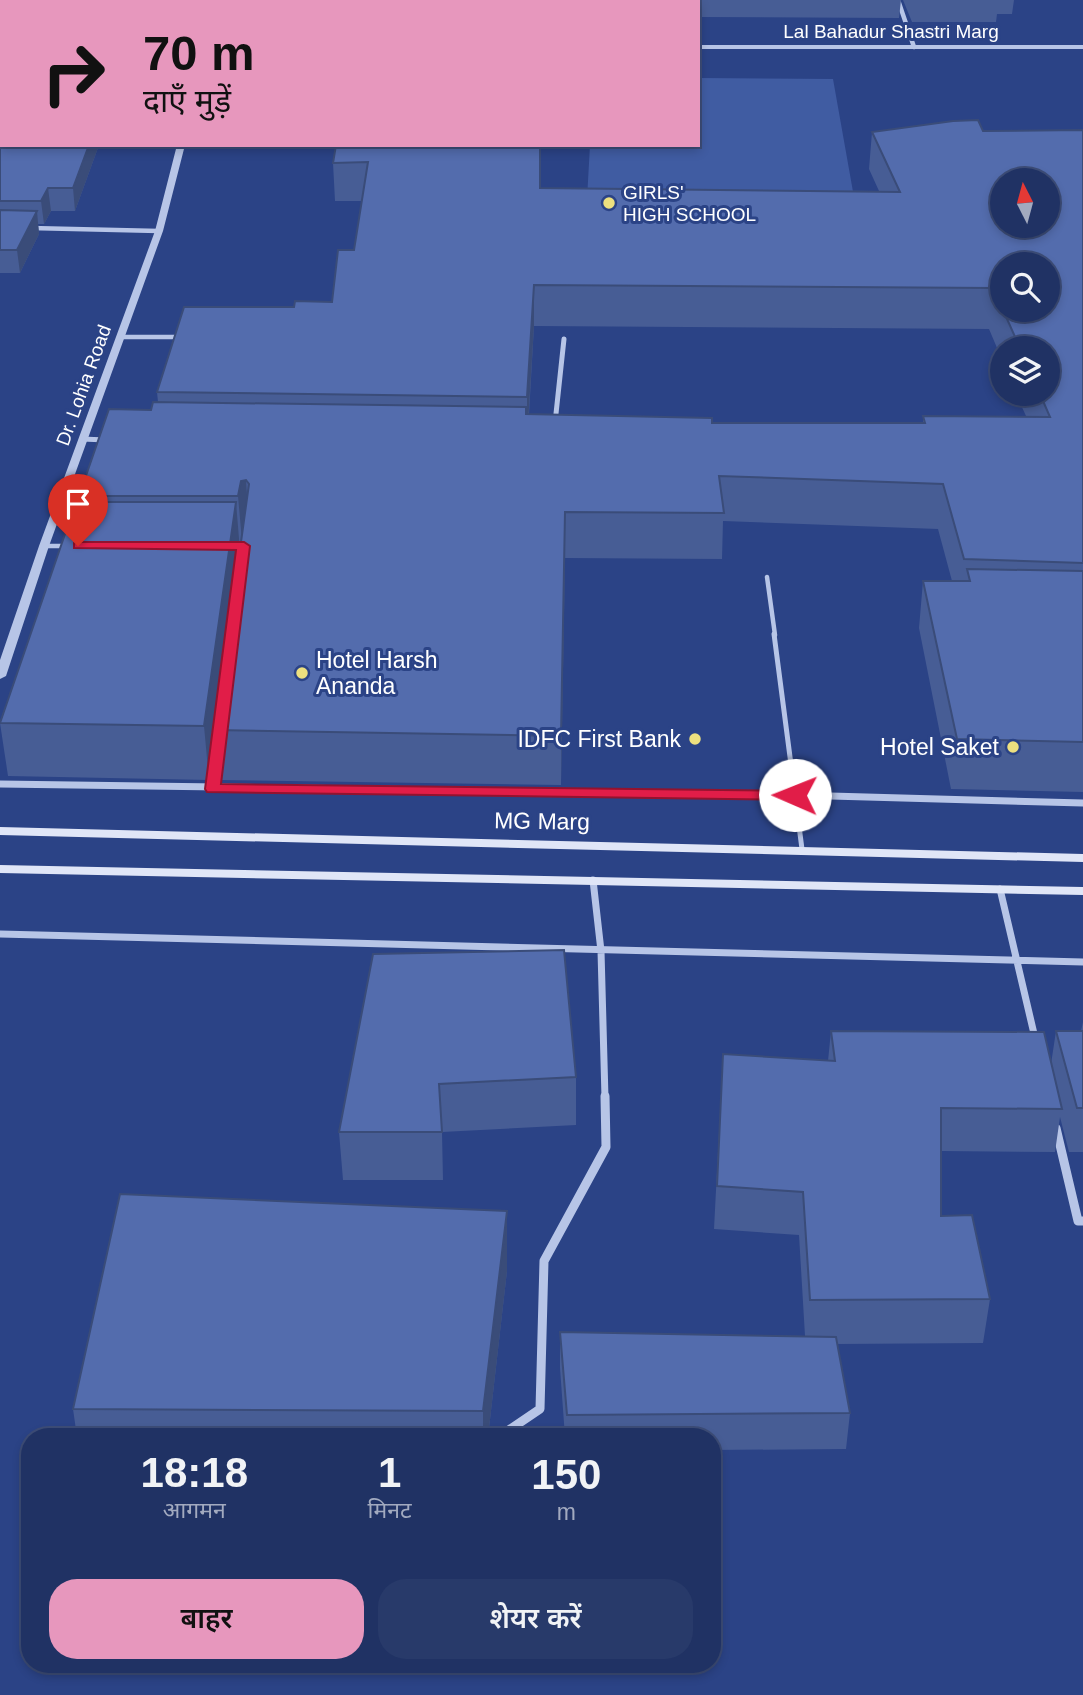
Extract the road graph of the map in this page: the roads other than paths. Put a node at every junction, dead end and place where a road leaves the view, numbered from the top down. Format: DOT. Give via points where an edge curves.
graph roads {
  1 [pos="898,0"];
  2 [pos="700,47"];
  3 [pos="914,47"];
  4 [pos="1083,47"];
  5 [pos="180,147"];
  6 [pos="27,228"];
  7 [pos="159,231"];
  8 [pos="120,337"];
  9 [pos="188,337"];
  10 [pos="564,339"];
  11 [pos="554,433"];
  12 [pos="82,439"];
  13 [pos="109,440"];
  14 [pos="44,546"];
  15 [pos="67,546"];
  16 [pos="766,577"];
  17 [pos="0,676"];
  18 [pos="219,743"];
  19 [pos="0,784"];
  20 [pos="213,789"];
  21 [pos="795,795"];
  22 [pos="1083,803"];
  23 [pos="0,831"];
  24 [pos="803,849"];
  25 [pos="1083,859"];
  26 [pos="0,869"];
  27 [pos="593,880"];
  28 [pos="1000,889"];
  29 [pos="1083,891"];
  30 [pos="0,934"];
  31 [pos="601,951"];
  32 [pos="1016,961"];
  33 [pos="1083,962"];
  34 [pos="1038,1052"];
  35 [pos="1053,1117"];
  36 [pos="1083,1221"];
  37 [pos="512,1428"];
  1 -- 3 [label="street"];
  2 -- 3 [label="street, Lal Bahadur Shastri Marg"];
  3 -- 4 [label="street, Lal Bahadur Shastri Marg"];
  5 -- 7 [label="street, Dr. Lohia Road"];
  6 -- 7 [label="street"];
  7 -- 8 [label="street, Dr. Lohia Road"];
  8 -- 9 [label="lane"];
  8 -- 12 [label="street, Dr. Lohia Road"];
  10 -- 11 [label="street"];
  12 -- 13 [label="street"];
  12 -- 14 [label="street, Dr. Lohia Road"];
  14 -- 15 [label="lane"];
  14 -- 17 [label="street, Dr. Lohia Road"];
  16 -- 21 [label="lane"];
  18 -- 20 [label="lane"];
  19 -- 20 [label="street"];
  20 -- 21 [label="street"];
  21 -- 22 [label="street"];
  21 -- 24 [label="lane"];
  23 -- 24 [label="main road, MG Marg"];
  24 -- 25 [label="main road, MG Marg"];
  26 -- 27 [label="main road"];
  27 -- 28 [label="main road"];
  27 -- 31 [label="street"];
  28 -- 29 [label="main road"];
  28 -- 32 [label="street"];
  30 -- 31 [label="street"];
  31 -- 32 [label="street"];
  31 -- 37 [label="street" via="606,1147 544,1261 540,1409"];
  32 -- 33 [label="street"];
  32 -- 34 [label="street"];
  35 -- 36 [label="street" via="1078,1221"];
}
